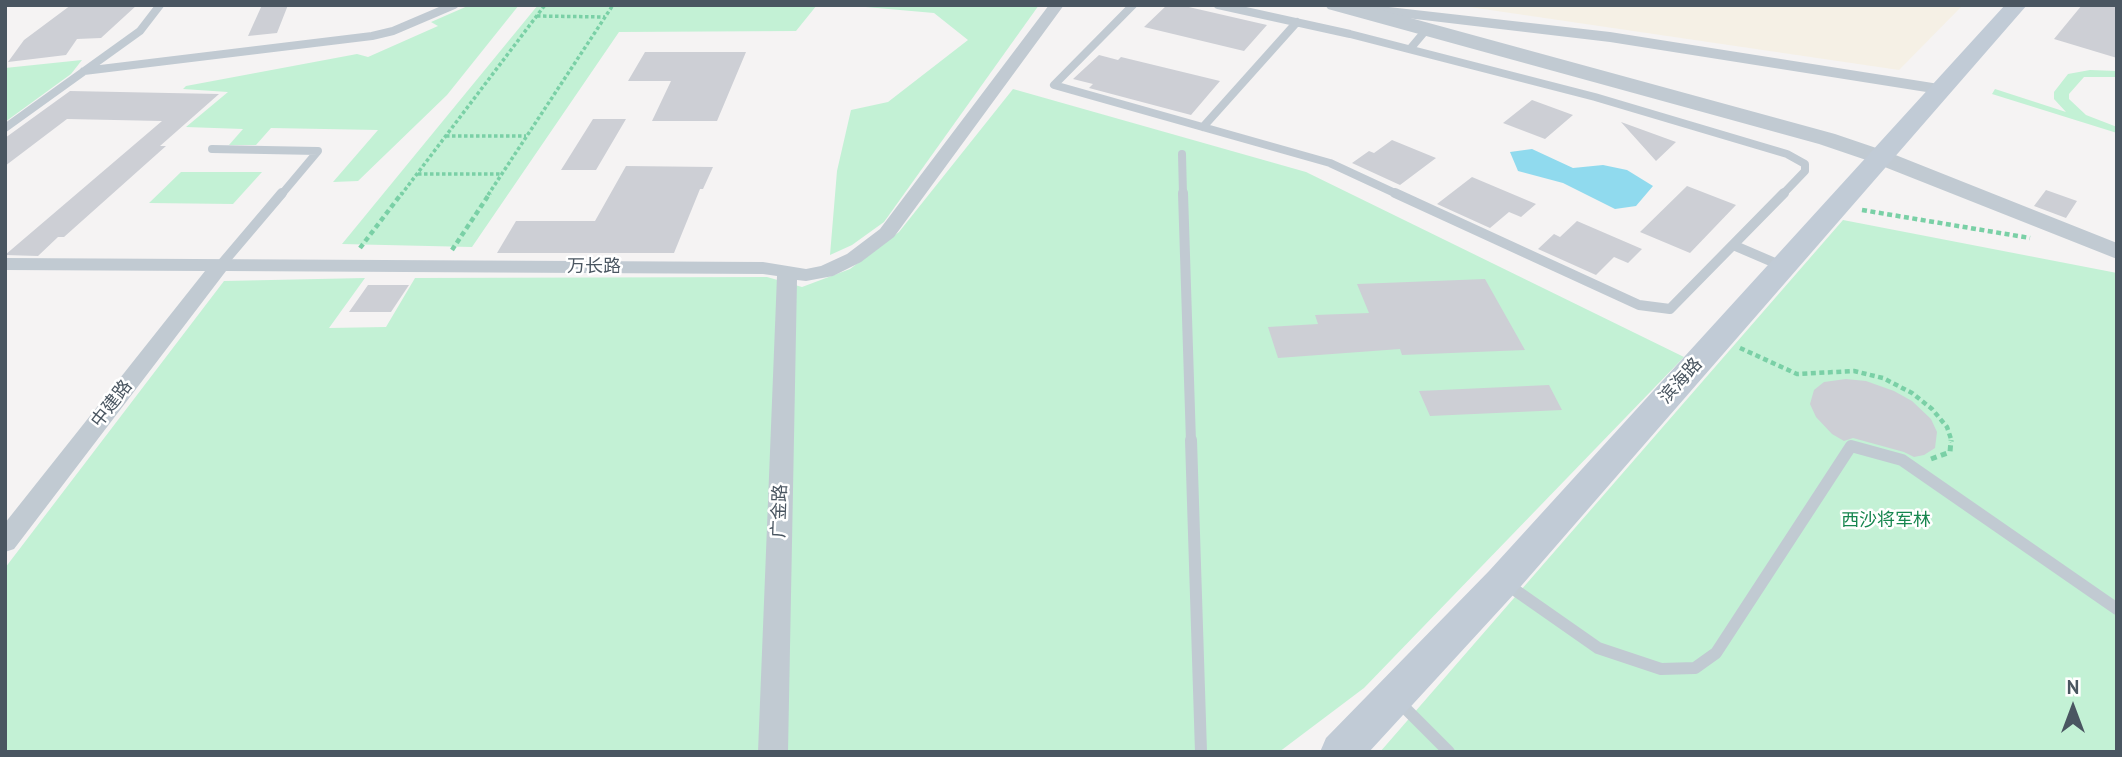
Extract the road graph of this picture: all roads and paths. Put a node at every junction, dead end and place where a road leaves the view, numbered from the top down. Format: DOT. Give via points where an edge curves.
graph roads {
  1 [pos="160,5"];
  2 [pos="454,5"];
  3 [pos="545,5"];
  4 [pos="613,5"];
  5 [pos="1057,5"];
  6 [pos="1133,5"];
  7 [pos="1218,5"];
  8 [pos="2017,5"];
  9 [pos="1344,6"];
  10 [pos="536,16"];
  11 [pos="605,17"];
  12 [pos="1297,22"];
  13 [pos="1426,30"];
  14 [pos="1410,49"];
  15 [pos="84,71"];
  16 [pos="1939,89"];
  17 [pos="1203,127"];
  18 [pos="5,128"];
  19 [pos="445,136"];
  20 [pos="526,136"];
  21 [pos="212,149"];
  22 [pos="1182,154"];
  23 [pos="1880,157"];
  24 [pos="417,174"];
  25 [pos="501,174"];
  26 [pos="1837,205"];
  27 [pos="2037,239"];
  28 [pos="1733,246"];
  29 [pos="2117,252"];
  30 [pos="5,264"];
  31 [pos="346,266"];
  32 [pos="442,266"];
  33 [pos="1783,266"];
  34 [pos="220,267"];
  35 [pos="787,271"];
  36 [pos="1719,338"];
  37 [pos="1902,460"];
  38 [pos="6,539"];
  39 [pos="1502,582"];
  40 [pos="2117,609"];
  41 [pos="1393,697"];
  42 [pos="773,752"];
  43 [pos="1201,752"];
  44 [pos="1341,752"];
  45 [pos="1449,752"];
  1 -- 15 [label="lane" via="140,31"];
  2 -- 15 [label="lane" via="372,36"];
  3 -- 10 [label="path"];
  4 -- 11 [label="path"];
  5 -- 35 [label="street, 万长路" via="887,233 826,272 806,275"];
  6 -- 17 [label="lane" via="1054,85"];
  7 -- 12 [label="lane"];
  8 -- 16 [label="main road, 滨海路"];
  9 -- 13 [label="street"];
  9 -- 16 [label="street" via="1610,37"];
  10 -- 11 [label="path"];
  10 -- 19 [label="path"];
  11 -- 20 [label="path"];
  12 -- 14 [label="lane"];
  12 -- 17 [label="lane"];
  13 -- 14 [label="lane"];
  13 -- 23 [label="street"];
  14 -- 28 [label="lane" via="1787,153 1805,164 1804,171"];
  15 -- 18 [label="lane"];
  16 -- 23 [label="main road, 滨海路"];
  17 -- 28 [label="lane" via="1330,163 1655,309 1670,309 1678,303"];
  19 -- 20 [label="path"];
  19 -- 24 [label="path"];
  20 -- 25 [label="path"];
  21 -- 34 [label="lane" via="318,151"];
  22 -- 43 [label="lane"];
  23 -- 26 [label="main road, 滨海路"];
  23 -- 29 [label="street"];
  24 -- 25 [label="path"];
  24 -- 31 [label="path"];
  25 -- 32 [label="path"];
  26 -- 27 [label="path"];
  26 -- 33 [label="main road, 滨海路"];
  28 -- 33 [label="lane"];
  30 -- 34 [label="street, 万长路"];
  31 -- 32 [label="street, 万长路"];
  31 -- 34 [label="street, 万长路"];
  32 -- 35 [label="street, 万长路"];
  33 -- 36 [label="main road, 滨海路"];
  34 -- 38 [label="street, 中建路"];
  35 -- 42 [label="street, 广金路"];
  36 -- 37 [label="path" via="1797,374 1854,371 1883,378 1912,393 1947,427 1952,443 1950,452 1935,459"];
  36 -- 39 [label="main road, 滨海路"];
  37 -- 39 [label="lane" via="1851,446 1716,653 1695,668 1661,669 1598,648"];
  37 -- 40 [label="lane"];
  39 -- 41 [label="main road, 滨海路"];
  41 -- 44 [label="main road, 滨海路"];
  41 -- 45 [label="lane"];
}
